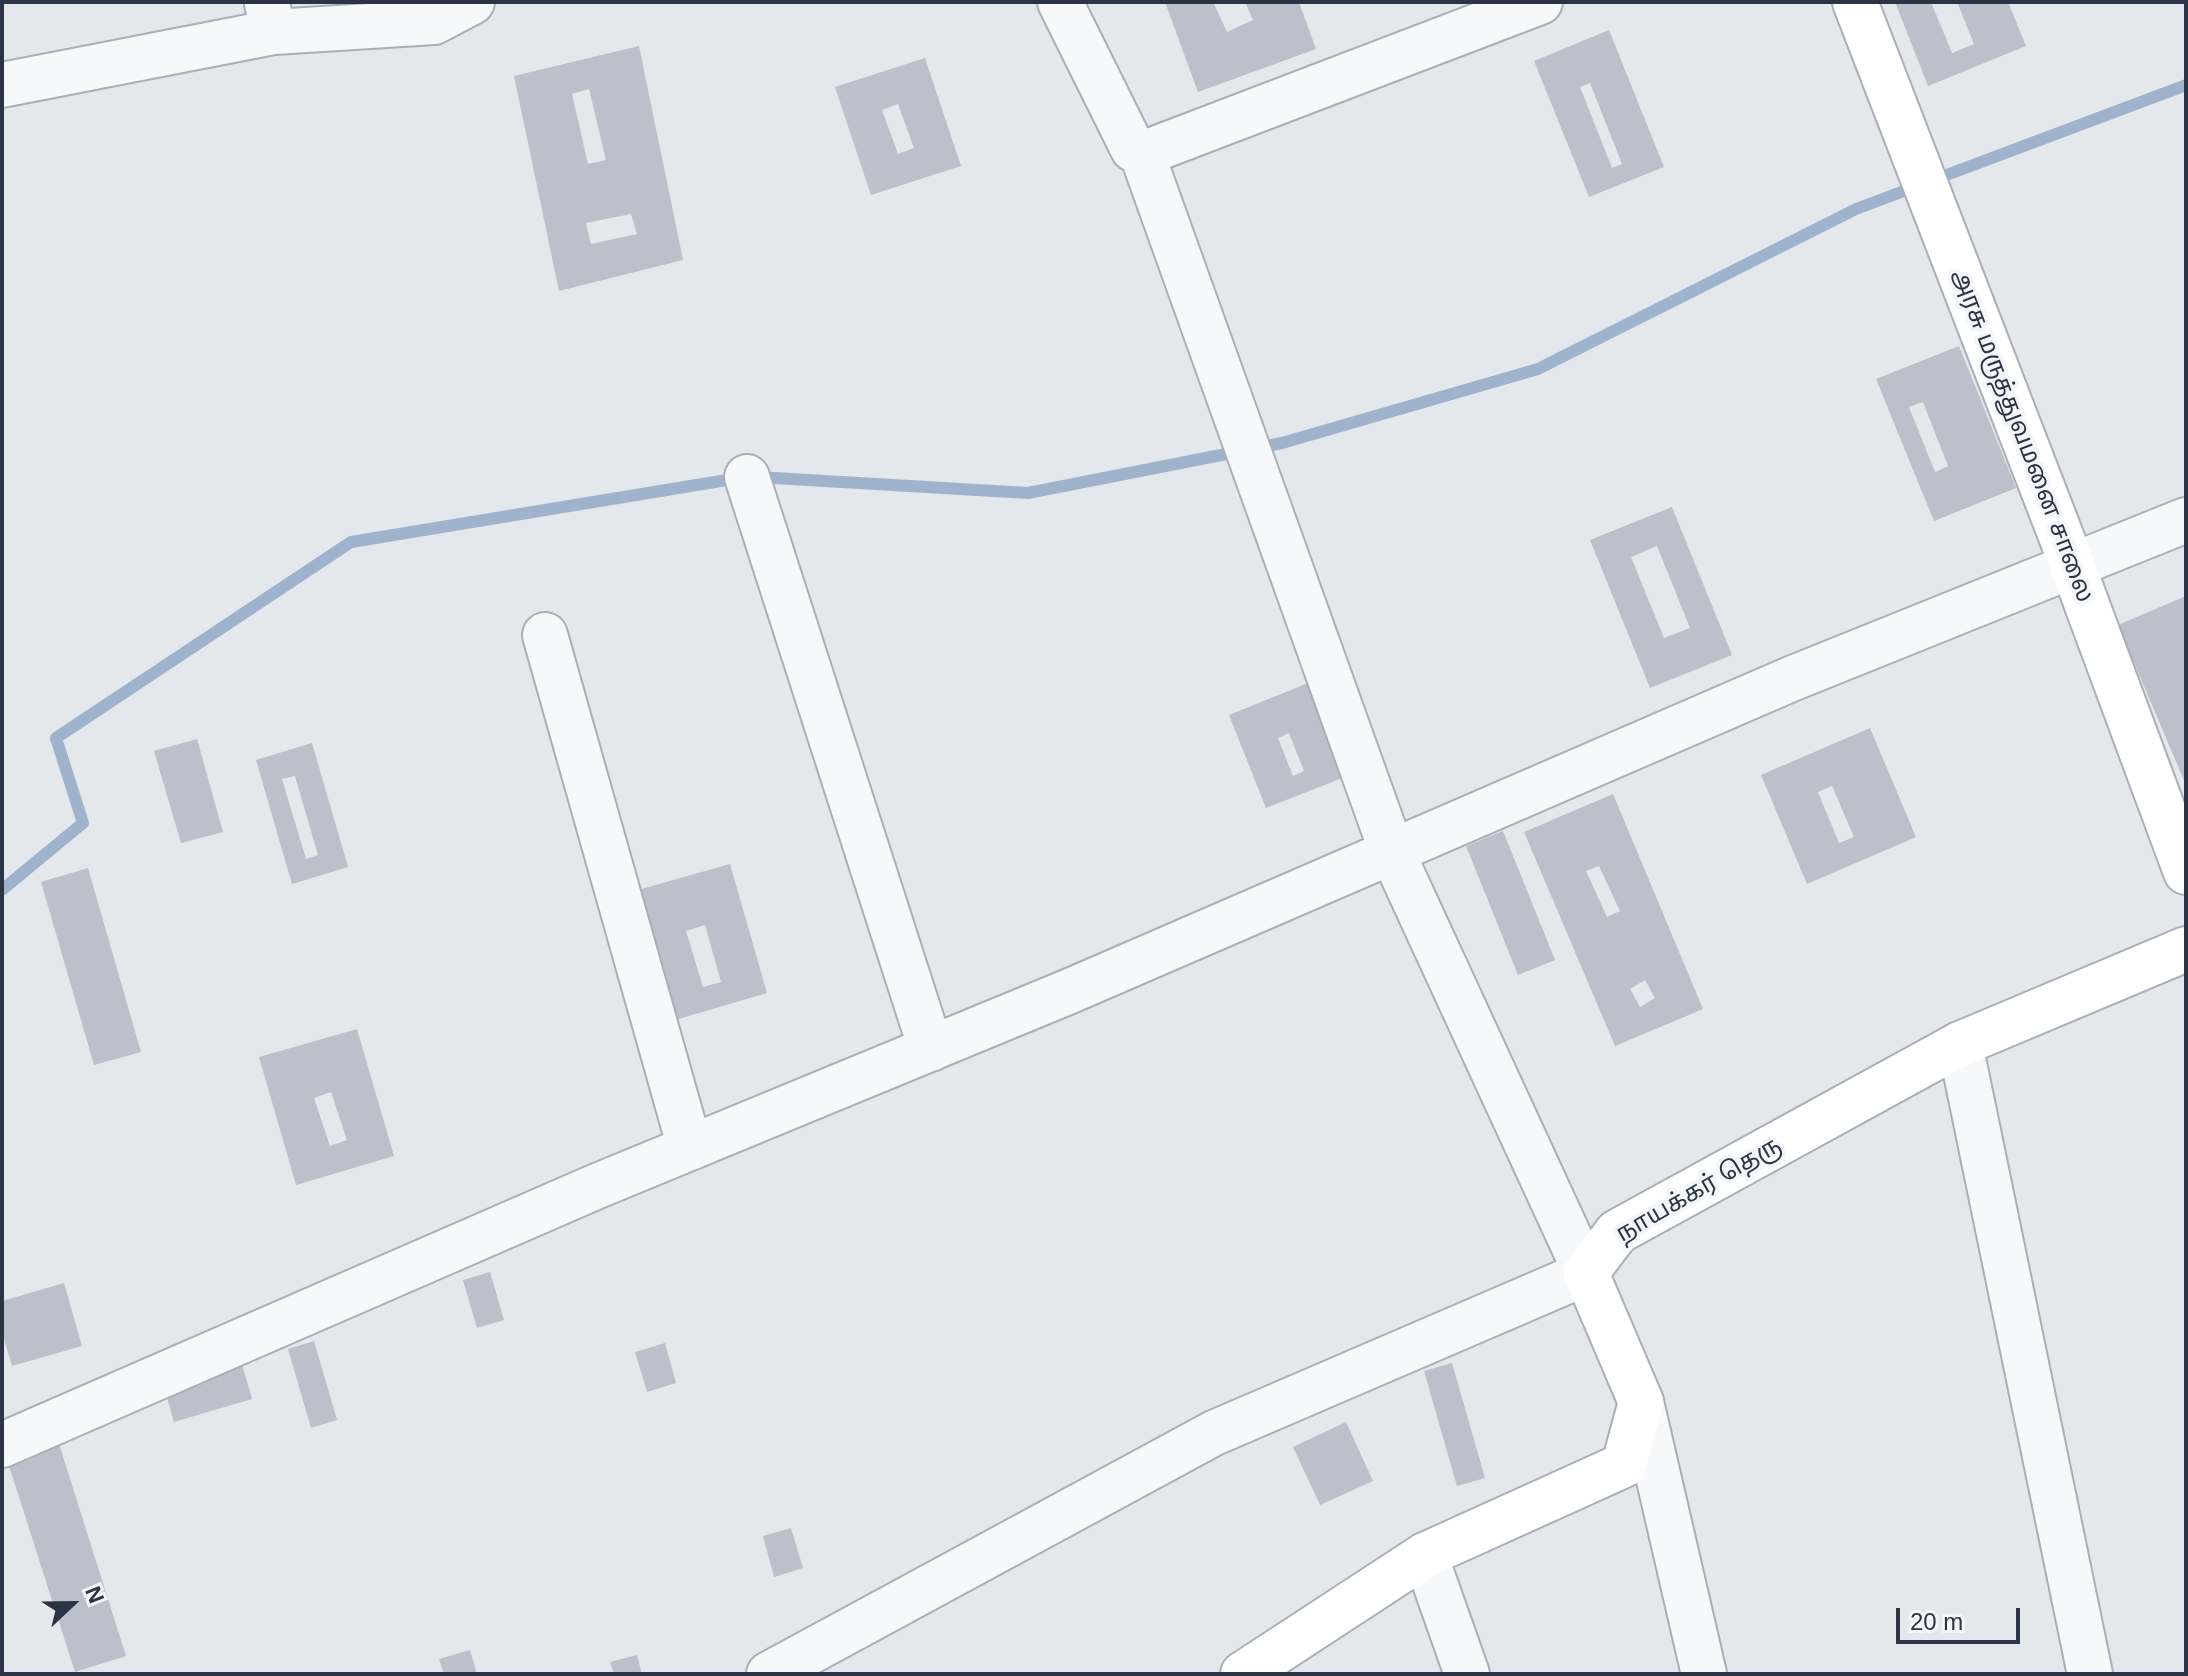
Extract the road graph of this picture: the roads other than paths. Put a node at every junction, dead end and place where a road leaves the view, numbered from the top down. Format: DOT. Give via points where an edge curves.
graph roads {
  1 [pos="472,2"];
  2 [pos="1060,2"];
  3 [pos="1540,2"];
  4 [pos="1855,2"];
  5 [pos="270,17"];
  6 [pos="4,76"];
  7 [pos="1142,154"];
  8 [pos="747,477"];
  9 [pos="2186,520"];
  10 [pos="2073,567"];
  11 [pos="545,635"];
  12 [pos="1392,852"];
  13 [pos="2186,872"];
  14 [pos="2186,949"];
  15 [pos="1960,1044"];
  16 [pos="931,1049"];
  17 [pos="690,1148"];
  18 [pos="1586,1273"];
  19 [pos="1641,1402"];
  20 [pos="2,1445"];
  21 [pos="1425,1555"];
  22 [pos="769,1674"];
  23 [pos="1243,1674"];
  24 [pos="1467,1674"];
  25 [pos="1704,1674"];
  26 [pos="2090,1674"];
  1 -- 5 [label="street" via="434,22"];
  2 -- 7 [label="street" via="1133,149"];
  3 -- 7 [label="street"];
  4 -- 10 [label="street, அரசு மருத்துவமனை சாலை"];
  5 -- 6 [label="street"];
  7 -- 12 [label="street"];
  8 -- 16 [label="street"];
  9 -- 10 [label="street"];
  10 -- 12 [label="street" via="1791,679"];
  10 -- 13 [label="street, அரசு மருத்துவமனை சாலை"];
  11 -- 17 [label="street"];
  12 -- 16 [label="street"];
  12 -- 18 [label="street"];
  14 -- 15 [label="street, நாயக்கர் தெரு"];
  15 -- 18 [label="street, நாயக்கர் தெரு" via="1617,1232"];
  15 -- 26 [label="street"];
  16 -- 17 [label="street"];
  17 -- 20 [label="street"];
  18 -- 19 [label="street"];
  18 -- 22 [label="street" via="1214,1433"];
  19 -- 21 [label="street" via="1624,1465"];
  19 -- 25 [label="street"];
  21 -- 23 [label="street"];
  21 -- 24 [label="street"];
}
